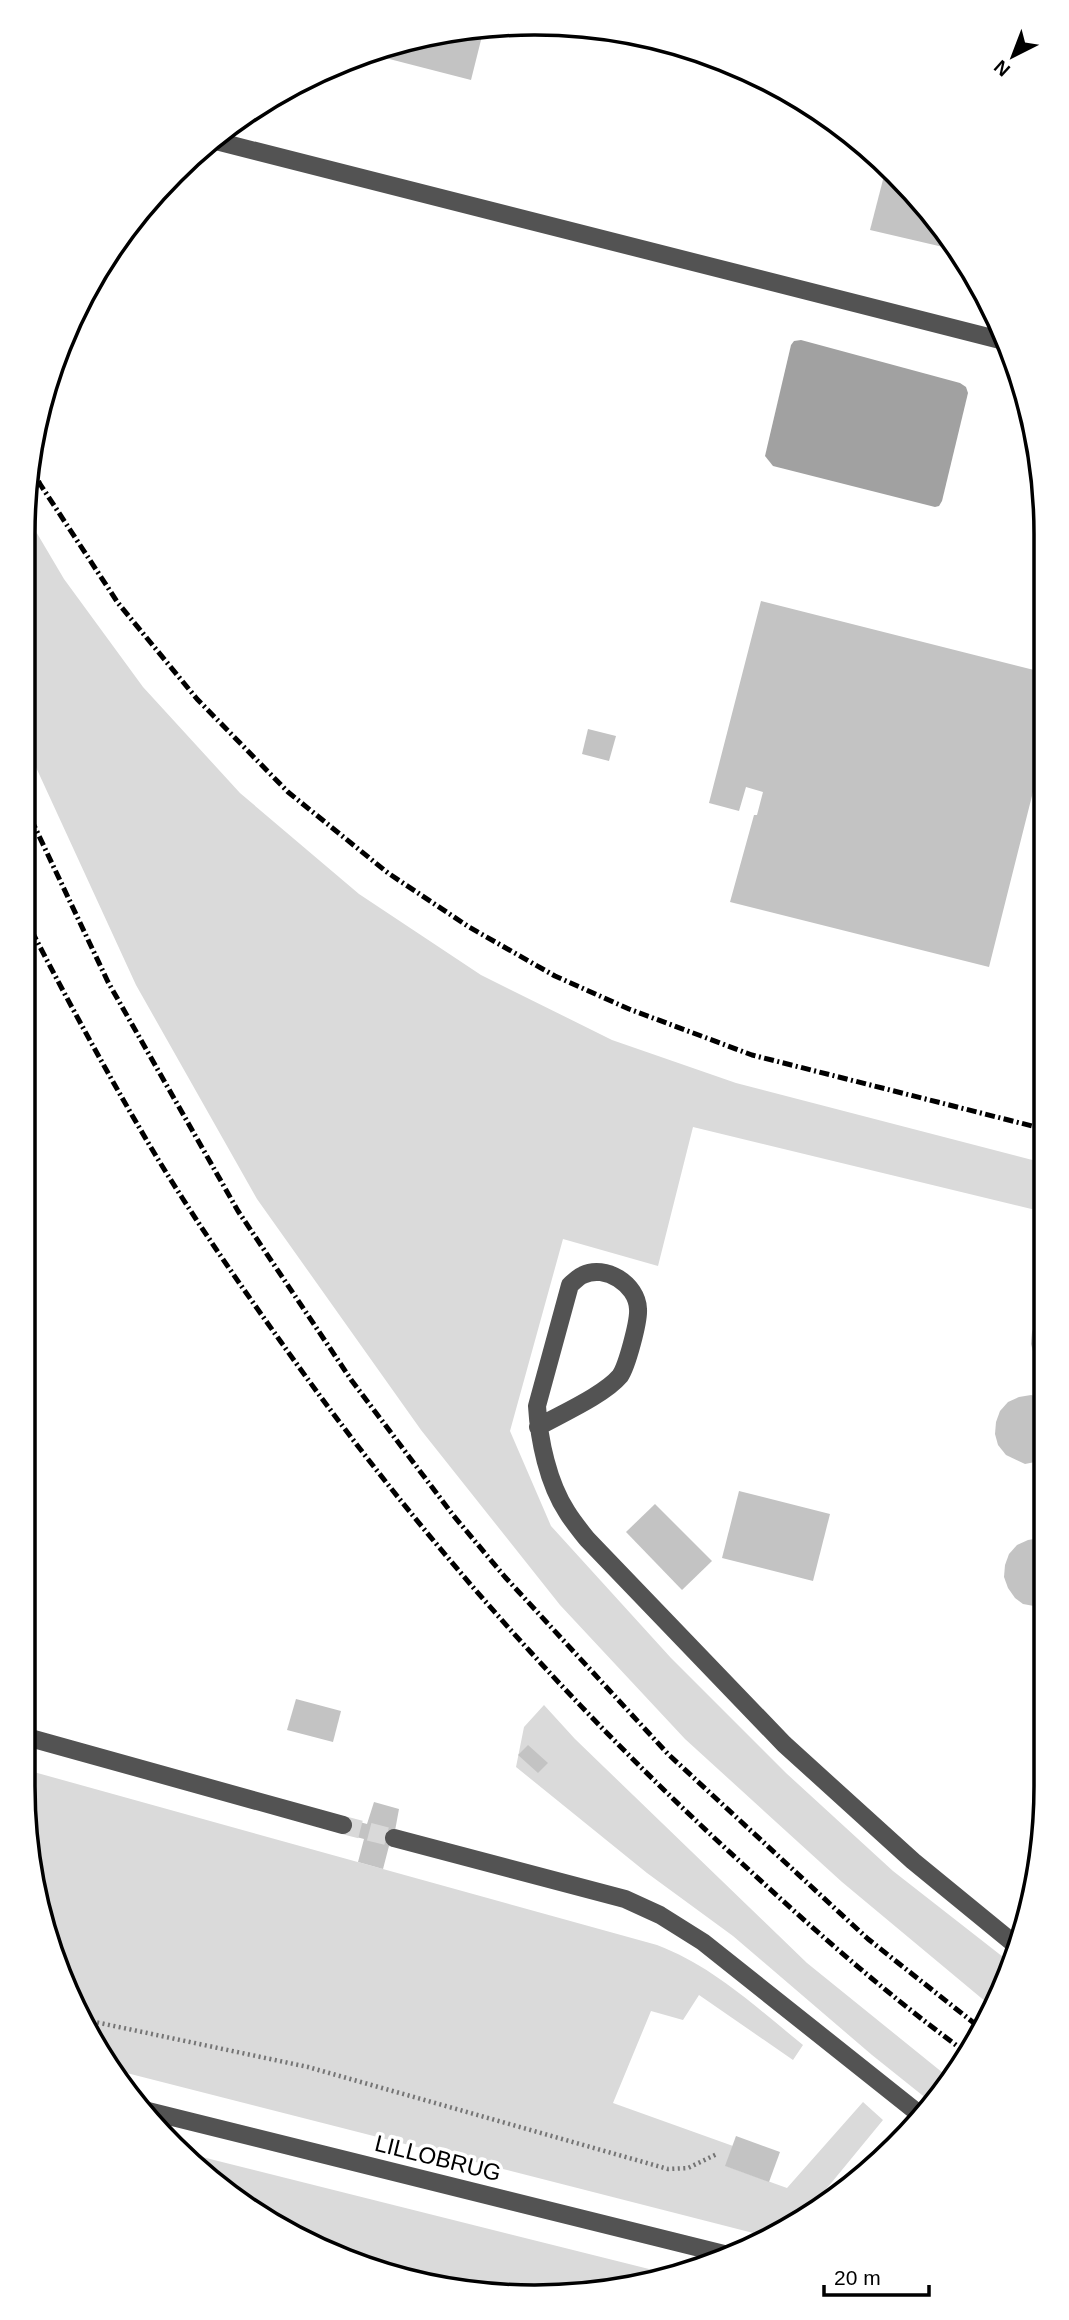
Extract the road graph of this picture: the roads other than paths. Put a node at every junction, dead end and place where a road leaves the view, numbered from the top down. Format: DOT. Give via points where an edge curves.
graph roads {
  1 [pos="224,143"];
  2 [pos="994,338"];
  3 [pos="538,1427"];
  4 [pos="35,1739"];
  5 [pos="343,1825"];
  6 [pos="394,1838"];
  7 [pos="1009,1940"];
  8 [pos="914,2110"];
  9 [pos="158,2113"];
  10 [pos="714,2251"];
  1 -- 2 [label="street"];
  3 -- 3 [label="street" via="537,1406 570,1285 584,1274 605,1273 620,1279 633,1293 638,1309 621,1375"];
  3 -- 7 [label="street" via="553,1484 587,1539 783,1744"];
  4 -- 5 [label="street"];
  6 -- 8 [label="street" via="625,1899 660,1915 704,1942"];
  9 -- 10 [label="street, LILLOBRUG"];
}
